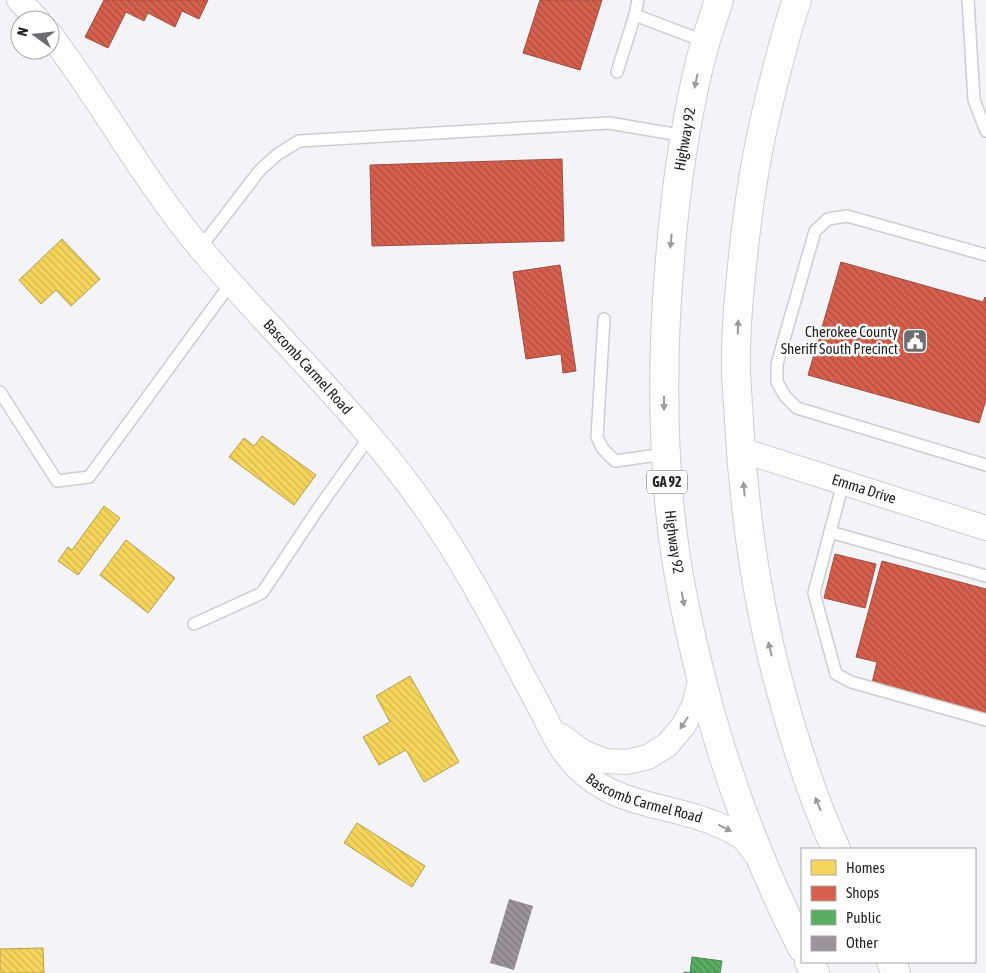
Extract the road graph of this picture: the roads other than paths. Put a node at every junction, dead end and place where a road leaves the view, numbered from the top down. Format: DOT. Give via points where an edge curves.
graph roads {
  1 [pos="19,0"];
  2 [pos="638,0"];
  3 [pos="719,0"];
  4 [pos="797,0"];
  5 [pos="968,0"];
  6 [pos="28,10"];
  7 [pos="635,15"];
  8 [pos="706,42"];
  9 [pos="60,48"];
  10 [pos="617,72"];
  11 [pos="986,131"];
  12 [pos="685,136"];
  13 [pos="200,248"];
  14 [pos="986,255"];
  15 [pos="231,283"];
  16 [pos="604,319"];
  17 [pos="0,392"];
  18 [pos="370,436"];
  19 [pos="741,450"];
  20 [pos="665,454"];
  21 [pos="986,465"];
  22 [pos="843,483"];
  23 [pos="986,528"];
  24 [pos="830,532"];
  25 [pos="986,576"];
  26 [pos="194,624"];
  27 [pos="700,678"];
  28 [pos="544,716"];
  29 [pos="986,720"];
  30 [pos="836,848"];
  31 [pos="762,862"];
  32 [pos="801,946"];
  1 -- 6 [label="street"];
  2 -- 7 [label="lane"];
  3 -- 8 [label="main road, Highway 92 / GA 92"];
  19 -- 4 [label="main road, one-way" via="736,364 738,299 747,220 764,122"];
  5 -- 11 [label="lane" via="974,100"];
  7 -- 8 [label="lane"];
  7 -- 10 [label="lane"];
  8 -- 12 [label="main road, Highway 92 / GA 92, one-way"];
  9 -- 13 [label="street, Bascomb Carmel Road" via="146,176"];
  12 -- 13 [label="lane" via="609,123 299,141 260,170"];
  12 -- 20 [label="main road, Highway 92 / GA 92, one-way" via="667,288"];
  13 -- 15 [label="street, Bascomb Carmel Road"];
  14 -- 21 [label="lane" via="847,216 828,219 815,231 777,364 777,382 797,408"];
  15 -- 17 [label="lane" via="89,476 57,481"];
  15 -- 18 [label="street, Bascomb Carmel Road"];
  16 -- 20 [label="lane" via="598,438 603,449 615,460"];
  18 -- 26 [label="lane" via="262,592"];
  18 -- 28 [label="street, Bascomb Carmel Road" via="432,516 489,611"];
  19 -- 22 [label="street, Emma Drive"];
  30 -- 19 [label="main road, one-way" via="788,719 761,611"];
  20 -- 27 [label="main road, Highway 92 / GA 92, one-way" via="677,565"];
  22 -- 23 [label="street, Emma Drive"];
  22 -- 24 [label="lane"];
  24 -- 25 [label="lane"];
  24 -- 29 [label="lane" via="814,593 836,674 851,682"];
  27 -- 28 [label="street, Bascomb Carmel Road, one-way" via="694,705 684,725 667,745 641,759 605,761 583,752 560,736"];
  27 -- 31 [label="main road, Highway 92 / GA 92" via="716,734"];
  28 -- 31 [label="street, Bascomb Carmel Road, one-way" via="555,739 592,781 618,795 725,827 744,839"];
  31 -- 32 [label="main road, Highway 92 / GA 92"];
}
